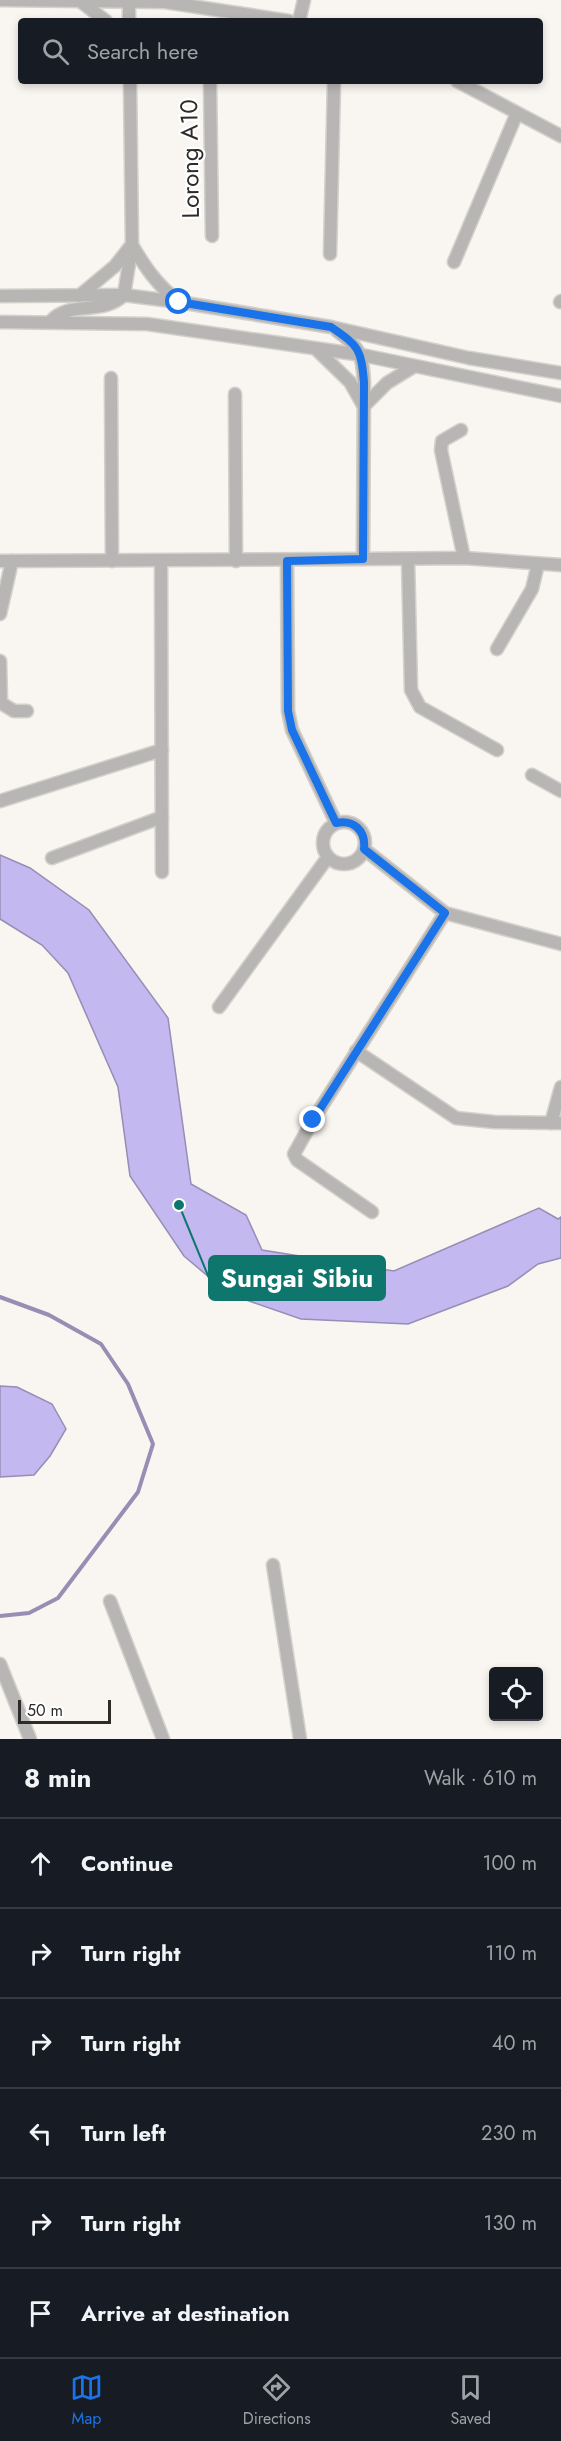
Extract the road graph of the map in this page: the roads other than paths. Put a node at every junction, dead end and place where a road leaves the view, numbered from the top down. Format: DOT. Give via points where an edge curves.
graph roads {
  1 [pos="0,0"];
  2 [pos="304,0"];
  3 [pos="37,1"];
  4 [pos="80,1"];
  5 [pos="112,1"];
  6 [pos="154,1"];
  7 [pos="129,2"];
  8 [pos="209,15"];
  9 [pos="102,18"];
  10 [pos="129,18"];
  11 [pos="249,18"];
  12 [pos="299,18"];
  13 [pos="130,84"];
  14 [pos="210,84"];
  15 [pos="334,84"];
  16 [pos="463,84"];
  17 [pos="517,113"];
  18 [pos="561,136"];
  19 [pos="212,236"];
  20 [pos="132,245"];
  21 [pos="330,254"];
  22 [pos="454,262"];
  23 [pos="124,295"];
  24 [pos="80,296"];
  25 [pos="0,297"];
  26 [pos="179,302"];
  27 [pos="51,321"];
  28 [pos="0,322"];
  29 [pos="331,327"];
  30 [pos="316,349"];
  31 [pos="362,355"];
  32 [pos="413,367"];
  33 [pos="561,374"];
  34 [pos="111,378"];
  35 [pos="235,394"];
  36 [pos="561,396"];
  37 [pos="364,405"];
  38 [pos="461,430"];
  39 [pos="464,558"];
  40 [pos="363,559"];
  41 [pos="408,560"];
  42 [pos="6,561"];
  43 [pos="112,561"];
  44 [pos="160,561"];
  45 [pos="236,561"];
  46 [pos="287,561"];
  47 [pos="560,561"];
  48 [pos="538,564"];
  49 [pos="0,614"];
  50 [pos="498,649"];
  51 [pos="0,662"];
  52 [pos="27,711"];
  53 [pos="162,750"];
  54 [pos="496,750"];
  55 [pos="532,775"];
  56 [pos="561,791"];
  57 [pos="0,801"];
  58 [pos="162,818"];
  59 [pos="336,823"];
  60 [pos="364,849"];
  61 [pos="328,857"];
  62 [pos="52,858"];
  63 [pos="162,872"];
  64 [pos="445,913"];
  65 [pos="561,945"];
  66 [pos="219,1008"];
  67 [pos="356,1052"];
  68 [pos="561,1087"];
  69 [pos="556,1123"];
  70 [pos="372,1212"];
  71 [pos="273,1565"];
  72 [pos="110,1601"];
  73 [pos="0,1664"];
  74 [pos="30,1739"];
  75 [pos="163,1739"];
  76 [pos="300,1739"];
  1 -- 3 [label="street"];
  2 -- 12 [label="street"];
  3 -- 4 [label="street"];
  4 -- 5 [label="street"];
  4 -- 9 [label="street"];
  5 -- 7 [label="street"];
  6 -- 7 [label="street"];
  6 -- 8 [label="street"];
  7 -- 10 [label="street"];
  8 -- 11 [label="street"];
  13 -- 20 [label="street"];
  14 -- 19 [label="street, Lorong A10"];
  15 -- 21 [label="street"];
  16 -- 17 [label="street"];
  17 -- 18 [label="street"];
  17 -- 22 [label="street"];
  20 -- 23 [label="street"];
  20 -- 24 [label="street" via="115,266"];
  20 -- 26 [label="street" via="148,273"];
  23 -- 24 [label="street"];
  23 -- 26 [label="street"];
  23 -- 27 [label="street" via="108,306 65,311"];
  24 -- 25 [label="street"];
  26 -- 29 [label="street"];
  27 -- 28 [label="street"];
  27 -- 30 [label="street" via="147,324"];
  29 -- 31 [label="street" via="350,340"];
  29 -- 33 [label="street"];
  30 -- 31 [label="street"];
  30 -- 37 [label="street" via="350,382"];
  31 -- 32 [label="street"];
  31 -- 37 [label="street"];
  32 -- 36 [label="street"];
  32 -- 37 [label="street" via="387,383"];
  34 -- 43 [label="street"];
  35 -- 45 [label="street"];
  37 -- 40 [label="street"];
  38 -- 39 [label="street" via="442,441 441,450"];
  39 -- 41 [label="street"];
  39 -- 48 [label="street"];
  40 -- 41 [label="street"];
  40 -- 46 [label="street"];
  41 -- 54 [label="street" via="414,698 420,707"];
  42 -- 43 [label="street"];
  42 -- 49 [label="street"];
  43 -- 44 [label="street"];
  44 -- 45 [label="street"];
  44 -- 53 [label="street"];
  45 -- 46 [label="street"];
  46 -- 59 [label="street" via="288,711 292,730"];
  47 -- 48 [label="street"];
  48 -- 50 [label="street" via="532,589"];
  51 -- 52 [label="street" via="1,703 14,711"];
  53 -- 57 [label="street"];
  53 -- 58 [label="street"];
  55 -- 56 [label="street"];
  58 -- 62 [label="street"];
  58 -- 63 [label="street"];
  59 -- 60 [label="street" via="350,822 358,827"];
  59 -- 61 [label="street" via="323,838 322,846"];
  60 -- 61 [label="street" via="348,864"];
  60 -- 64 [label="street"];
  61 -- 66 [label="street"];
  64 -- 65 [label="street"];
  64 -- 67 [label="street"];
  67 -- 69 [label="street" via="456,1118"];
  67 -- 70 [label="street" via="294,1154 297,1160"];
  68 -- 69 [label="street"];
  71 -- 76 [label="street"];
  72 -- 75 [label="street"];
  73 -- 74 [label="street"];
}
